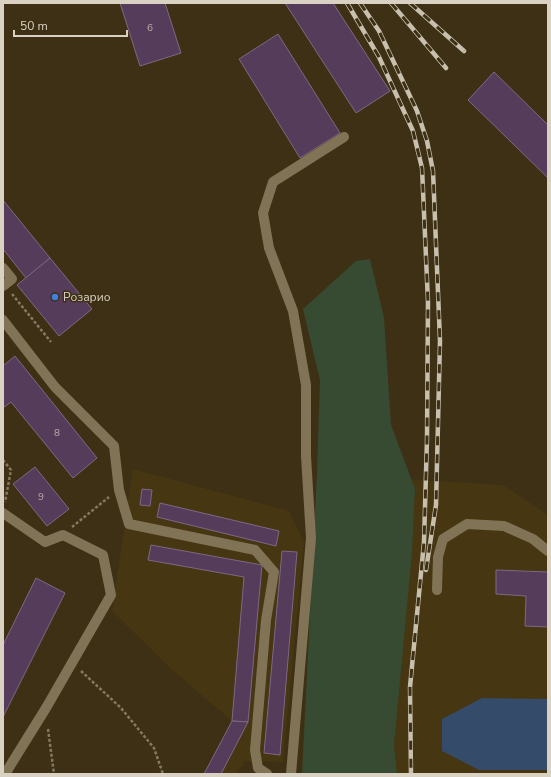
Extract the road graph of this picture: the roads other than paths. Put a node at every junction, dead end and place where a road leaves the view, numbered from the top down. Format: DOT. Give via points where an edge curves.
graph roads {
  1 [pos="344,137"];
  2 [pos="3,268"];
  3 [pos="5,287"];
  4 [pos="3,320"];
  5 [pos="3,513"];
  6 [pos="548,551"];
  7 [pos="437,590"];
  8 [pos="5,774"];
  9 [pos="267,774"];
  10 [pos="291,774"];
  1 -- 10 [label="street" via="273,182 263,213 269,248 293,311 306,385 306,456 311,538"];
  2 -- 3 [label="street" via="12,279"];
  4 -- 9 [label="street" via="56,387 114,446 119,490 129,524 255,550 274,572 266,620 255,750 258,768"];
  5 -- 8 [label="street" via="45,542 63,535 103,555 111,595"];
  6 -- 7 [label="street" via="533,539 504,526 466,524 443,539 438,557"];
}
